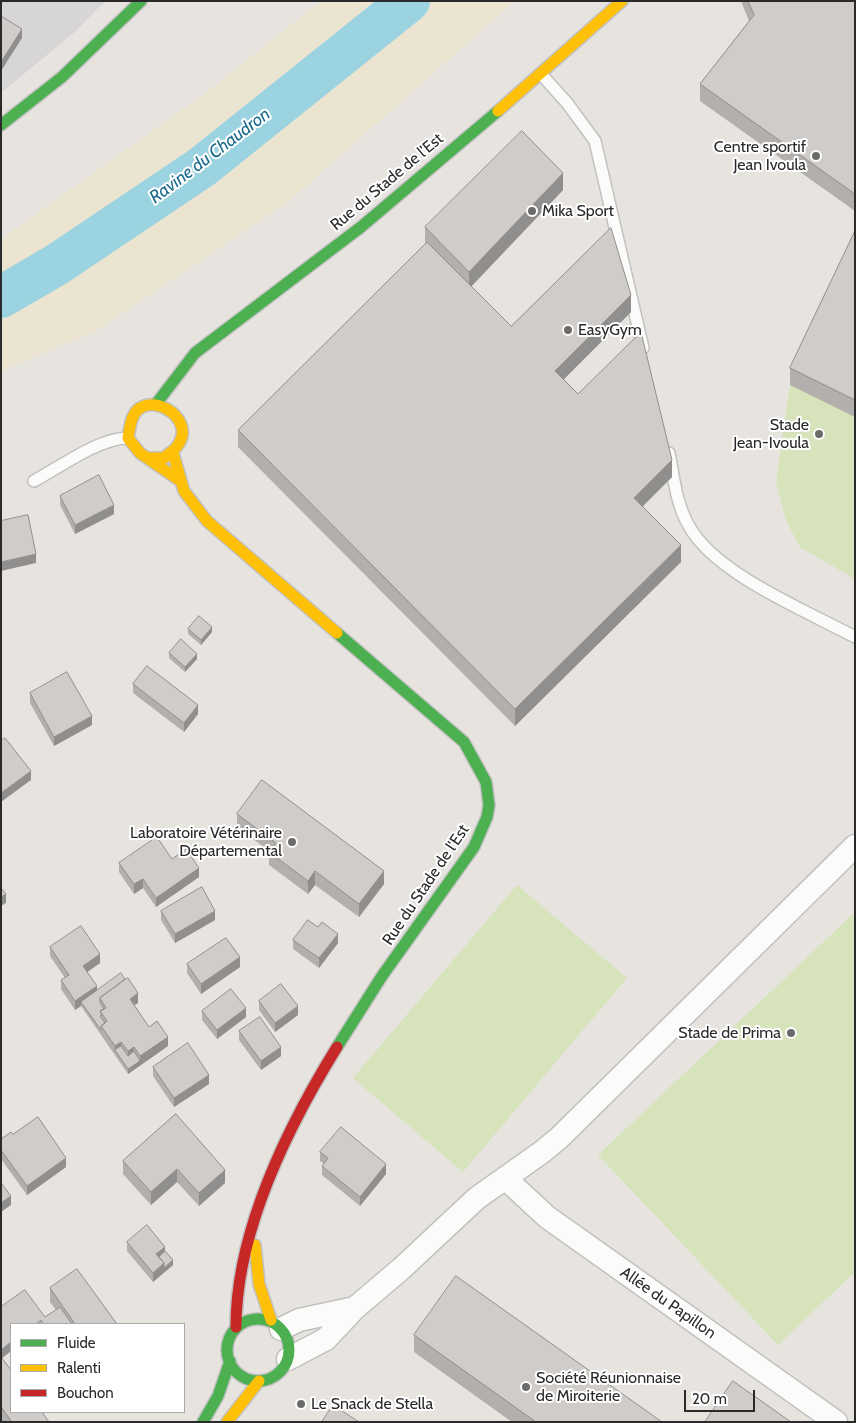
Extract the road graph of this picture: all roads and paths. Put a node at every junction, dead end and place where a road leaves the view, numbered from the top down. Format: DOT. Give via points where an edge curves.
graph roads {
  1 [pos="141,1"];
  2 [pos="622,1"];
  3 [pos="541,74"];
  4 [pos="1,125"];
  5 [pos="648,363"];
  6 [pos="172,384"];
  7 [pos="156,404"];
  8 [pos="174,412"];
  9 [pos="128,438"];
  10 [pos="666,440"];
  11 [pos="173,453"];
  12 [pos="148,458"];
  13 [pos="180,480"];
  14 [pos="34,481"];
  15 [pos="855,637"];
  16 [pos="855,846"];
  17 [pos="506,1178"];
  18 [pos="253,1226"];
  19 [pos="355,1308"];
  20 [pos="276,1325"];
  21 [pos="236,1327"];
  22 [pos="288,1359"];
  23 [pos="230,1361"];
  24 [pos="259,1381"];
  25 [pos="203,1422"];
  26 [pos="227,1422"];
  27 [pos="836,1422"];
  1 -- 4 [label="street" via="62,77"];
  2 -- 3 [label="street, Rue du Stade de l'Est"];
  3 -- 5 [label="lane" via="567,102 595,141"];
  3 -- 6 [label="street, Rue du Stade de l'Est" via="361,227 194,353 180,368"];
  6 -- 7 [label="street, Rue du Stade de l'Est"];
  6 -- 8 [label="street"];
  7 -- 8 [label="street" via="165,405"];
  7 -- 9 [label="street, Rue du Stade de l'Est" via="140,408 130,419"];
  8 -- 11 [label="street" via="182,421 183,432"];
  9 -- 12 [label="street, Rue du Stade de l'Est"];
  9 -- 14 [label="lane" via="102,443"];
  10 -- 15 [label="lane" via="680,507 703,547 753,583"];
  11 -- 12 [label="street" via="164,458"];
  11 -- 13 [label="street, Rue du Stade de l'Est"];
  12 -- 13 [label="street, Rue du Stade de l'Est"];
  13 -- 18 [label="street, Rue du Stade de l'Est" via="184,491 207,520 464,742 482,770 491,802 486,825 474,847 319,1073 277,1160"];
  16 -- 17 [label="street" via="559,1138"];
  17 -- 19 [label="street" via="477,1198"];
  17 -- 27 [label="street, Allée du Papillon" via="546,1217"];
  18 -- 20 [label="street, Rue du Stade de l'Est" via="259,1284"];
  18 -- 21 [label="street, Rue du Stade de l'Est" via="238,1284"];
  19 -- 20 [label="street"];
  19 -- 22 [label="street" via="326,1339"];
  20 -- 21 [label="street" via="254,1318"];
  20 -- 22 [label="street" via="288,1342"];
  21 -- 23 [label="street" via="227,1351"];
  22 -- 24 [label="street" via="272,1378"];
  23 -- 24 [label="street" via="236,1371 247,1379"];
  23 -- 25 [label="street" via="218,1396"];
  24 -- 26 [label="street"];
}
